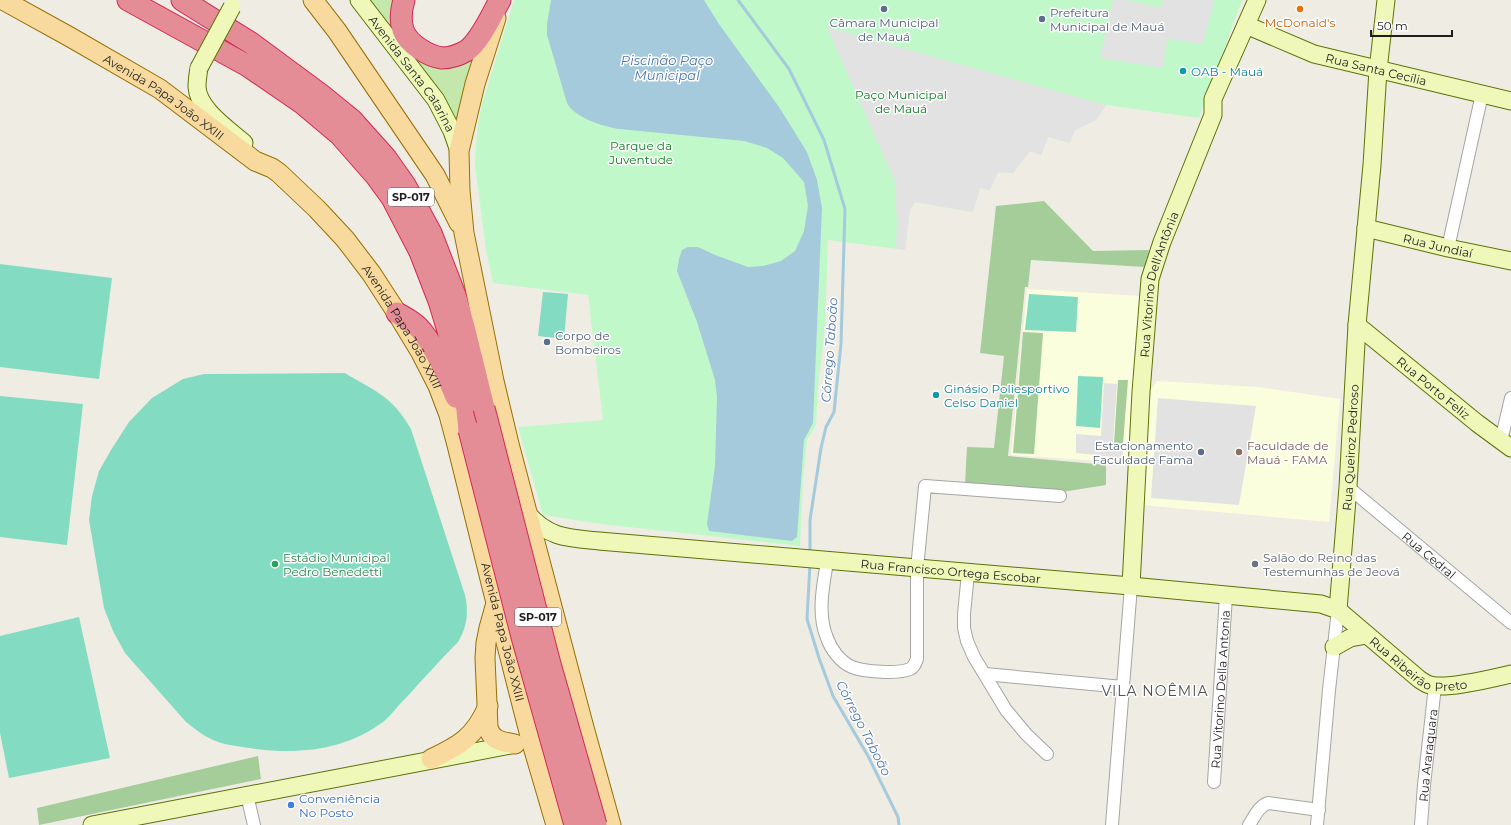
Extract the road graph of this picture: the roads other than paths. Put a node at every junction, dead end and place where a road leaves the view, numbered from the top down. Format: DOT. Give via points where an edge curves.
graph roads {
  1 [pos="3,0"];
  2 [pos="128,0"];
  3 [pos="182,0"];
  4 [pos="313,0"];
  5 [pos="359,0"];
  6 [pos="404,0"];
  7 [pos="501,0"];
  8 [pos="1257,0"];
  9 [pos="1386,0"];
  10 [pos="234,4"];
  11 [pos="1246,25"];
  12 [pos="1378,70"];
  13 [pos="1482,94"];
  14 [pos="1511,101"];
  15 [pos="459,151"];
  16 [pos="272,168"];
  17 [pos="1366,228"];
  18 [pos="464,233"];
  19 [pos="1448,248"];
  20 [pos="1511,261"];
  21 [pos="397,313"];
  22 [pos="1357,325"];
  23 [pos="1511,398"];
  24 [pos="469,430"];
  25 [pos="1506,444"];
  26 [pos="1348,488"];
  27 [pos="1060,496"];
  28 [pos="527,513"];
  29 [pos="562,537"];
  30 [pos="821,561"];
  31 [pos="540,563"];
  32 [pos="917,568"];
  33 [pos="968,573"];
  34 [pos="1131,586"];
  35 [pos="1226,596"];
  36 [pos="496,603"];
  37 [pos="1338,610"];
  38 [pos="1511,622"];
  39 [pos="1367,634"];
  40 [pos="1334,647"];
  41 [pos="985,674"];
  42 [pos="1511,674"];
  43 [pos="1435,686"];
  44 [pos="1123,687"];
  45 [pos="488,705"];
  46 [pos="583,724"];
  47 [pos="523,742"];
  48 [pos="1047,754"];
  49 [pos="430,759"];
  50 [pos="1214,782"];
  51 [pos="247,795"];
  52 [pos="1319,810"];
  53 [pos="92,825"];
  54 [pos="254,825"];
  55 [pos="556,825"];
  56 [pos="575,825"];
  57 [pos="596,825"];
  58 [pos="612,825"];
  59 [pos="1112,825"];
  60 [pos="1249,825"];
  61 [pos="1317,825"];
  62 [pos="1421,825"];
  1 -- 16 [label="main road, Avenida Papa João XXIII" via="160,88 255,161"];
  2 -- 24 [label="highway, Avenida Papa João XXIII / SP-017" via="248,66 302,103 340,135 376,176 392,198 420,252 439,301 459,367"];
  3 -- 57 [label="highway, SP-017, bridge" via="251,43 352,120 405,184 431,233 455,294 550,664"];
  4 -- 18 [label="main road" via="435,175"];
  5 -- 15 [label="main road, Avenida Santa Catarina" via="436,100"];
  6 -- 7 [label="highway" via="401,20 404,32 411,43 425,52 442,58 456,56 468,50 477,40"];
  7 -- 15 [label="main road" via="475,84"];
  8 -- 11 [label="main road, Rua Vitorino Dell'Antônia"];
  9 -- 12 [label="main road, Rua Queiroz Pedroso"];
  10 -- 16 [label="main road, bridge" via="199,68 197,88 206,109"];
  11 -- 12 [label="main road, Rua Santa Cecília" via="1314,54"];
  11 -- 34 [label="main road, Rua Vitorino Dell'Antônia" via="1213,99 1213,115 1162,242 1150,279 1141,392"];
  12 -- 13 [label="main road, Rua Santa Cecília"];
  12 -- 17 [label="main road, Rua Queiroz Pedroso"];
  13 -- 14 [label="main road, Rua Santa Cecília"];
  13 -- 19 [label="street"];
  15 -- 18 [label="main road"];
  16 -- 21 [label="main road, Avenida Papa João XXIII" via="345,239"];
  17 -- 19 [label="main road, Rua Jundiaí"];
  17 -- 22 [label="main road, Rua Queiroz Pedroso"];
  18 -- 28 [label="main road" via="495,388"];
  19 -- 20 [label="main road, Rua Jundiaí"];
  21 -- 24 [label="highway" via="418,327 430,344 449,380"];
  21 -- 36 [label="main road, Avenida Papa João XXIII" via="438,386 449,415"];
  22 -- 25 [label="main road, Rua Porto Feliz"];
  22 -- 26 [label="main road, Rua Queiroz Pedroso"];
  23 -- 25 [label="street"];
  24 -- 56 [label="highway, Avenida Papa João XXIII / SP-017, bridge" via="522,637"];
  26 -- 37 [label="main road, Rua Queiroz Pedroso"];
  26 -- 38 [label="street, Rua Cedral"];
  27 -- 32 [label="street" via="925,486"];
  28 -- 29 [label="main road, Rua Francisco Ortega Escobar" via="543,529"];
  28 -- 31 [label="main road"];
  29 -- 30 [label="main road, Rua Francisco Ortega Escobar"];
  29 -- 31 [label="main road" via="546,547"];
  30 -- 32 [label="main road, Rua Francisco Ortega Escobar"];
  30 -- 32 [label="street" via="822,619 826,636 834,651 844,661 853,667 867,670 899,672 914,666 917,659"];
  31 -- 46 [label="main road"];
  32 -- 33 [label="main road, Rua Francisco Ortega Escobar"];
  33 -- 34 [label="main road, Rua Francisco Ortega Escobar"];
  33 -- 41 [label="street" via="964,628 970,646"];
  34 -- 35 [label="main road, Rua Francisco Ortega Escobar"];
  34 -- 44 [label="street"];
  35 -- 37 [label="main road, Rua Francisco Ortega Escobar" via="1321,604"];
  35 -- 50 [label="street, Rua Vitorino Della Antonia"];
  36 -- 45 [label="main road" via="486,643"];
  36 -- 47 [label="main road, Avenida Papa João XXIII"];
  37 -- 39 [label="main road, Rua Ribeirão Preto"];
  37 -- 40 [label="street, Rua Queiroz Pedroso"];
  39 -- 40 [label="main road" via="1350,638"];
  39 -- 43 [label="main road, Rua Ribeirão Preto" via="1419,679"];
  40 -- 52 [label="street, Rua Queiroz Pedroso"];
  41 -- 44 [label="street"];
  41 -- 48 [label="street" via="1006,710"];
  42 -- 43 [label="main road, Rua Ribeirão Preto"];
  43 -- 62 [label="street, Rua Araraquara"];
  44 -- 59 [label="street"];
  45 -- 47 [label="main road" via="490,734 498,741"];
  45 -- 49 [label="main road" via="482,719 463,743"];
  46 -- 47 [label="main road"];
  46 -- 58 [label="main road"];
  47 -- 49 [label="main road"];
  47 -- 55 [label="main road, Avenida Papa João XXIII"];
  49 -- 51 [label="main road"];
  51 -- 53 [label="main road"];
  51 -- 54 [label="street"];
  52 -- 60 [label="street" via="1268,803 1258,810"];
  52 -- 61 [label="street, Rua Queiroz Pedroso"];
}
